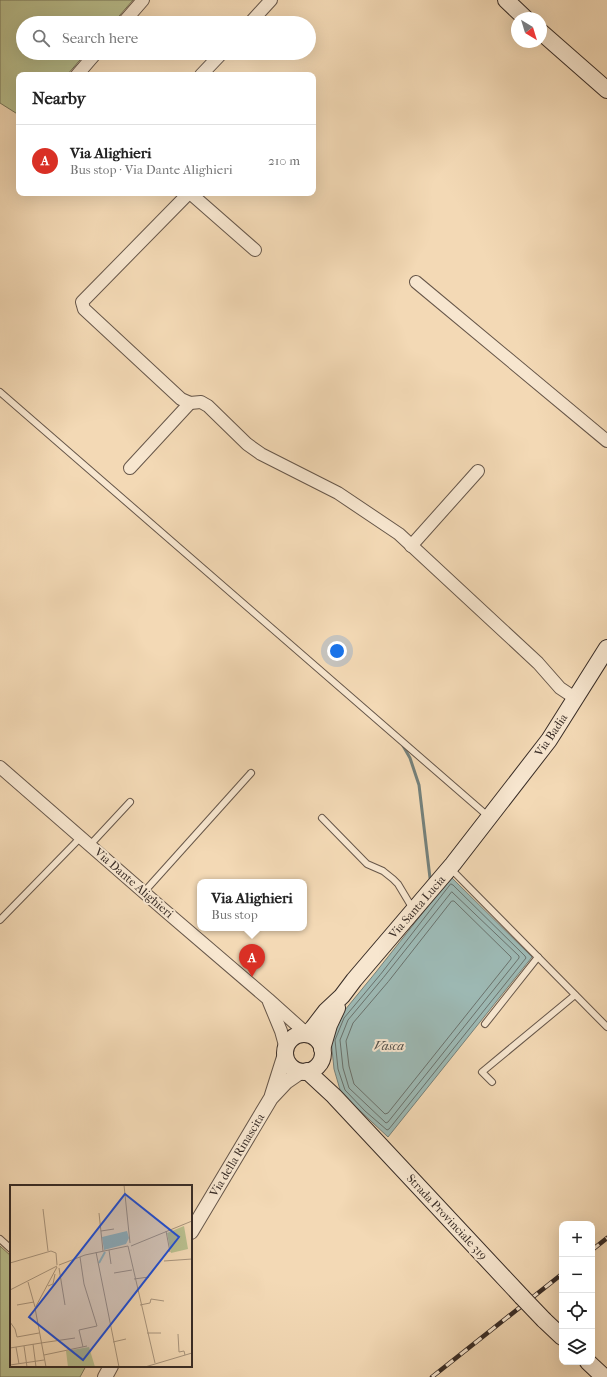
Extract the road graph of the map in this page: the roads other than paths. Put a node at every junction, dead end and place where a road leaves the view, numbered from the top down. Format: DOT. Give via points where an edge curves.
graph roads {
  1 [pos="143,0"];
  2 [pos="271,0"];
  3 [pos="506,0"];
  4 [pos="519,12"];
  5 [pos="129,16"];
  6 [pos="256,16"];
  7 [pos="547,37"];
  8 [pos="90,60"];
  9 [pos="215,60"];
  10 [pos="80,72"];
  11 [pos="204,72"];
  12 [pos="607,90"];
  13 [pos="186,196"];
  14 [pos="193,196"];
  15 [pos="255,250"];
  16 [pos="416,282"];
  17 [pos="0,392"];
  18 [pos="190,403"];
  19 [pos="607,441"];
  20 [pos="130,468"];
  21 [pos="478,471"];
  22 [pos="411,546"];
  23 [pos="607,648"];
  24 [pos="575,698"];
  25 [pos="0,767"];
  26 [pos="252,773"];
  27 [pos="130,802"];
  28 [pos="322,818"];
  29 [pos="490,818"];
  30 [pos="86,841"];
  31 [pos="450,868"];
  32 [pos="144,892"];
  33 [pos="414,910"];
  34 [pos="0,920"];
  35 [pos="538,957"];
  36 [pos="575,995"];
  37 [pos="342,996"];
  38 [pos="268,999"];
  39 [pos="485,1024"];
  40 [pos="607,1027"];
  41 [pos="307,1034"];
  42 [pos="285,1051"];
  43 [pos="322,1054"];
  44 [pos="304,1071"];
  45 [pos="492,1082"];
  46 [pos="334,1096"];
  47 [pos="271,1098"];
  48 [pos="192,1230"];
  49 [pos="0,1239"];
  50 [pos="10,1248"];
  51 [pos="559,1334"];
  52 [pos="591,1365"];
  53 [pos="110,1367"];
  54 [pos="105,1377"];
  55 [pos="604,1377"];
  1 -- 5 [label="street"];
  2 -- 6 [label="street"];
  3 -- 4 [label="main road"];
  7 -- 12 [label="main road"];
  8 -- 10 [label="street"];
  9 -- 11 [label="street"];
  13 -- 18 [label="street" via="82,302 84,309 181,399"];
  14 -- 15 [label="street"];
  16 -- 19 [label="street"];
  17 -- 29 [label="lane"];
  18 -- 20 [label="street"];
  18 -- 22 [label="street" via="201,402 208,406 261,454 338,493 399,534"];
  21 -- 22 [label="street"];
  22 -- 24 [label="street" via="538,663 560,688"];
  23 -- 24 [label="main road, Via Badia"];
  24 -- 29 [label="main road, Via Badia" via="549,740"];
  25 -- 30 [label="street, Via Dante Alighieri"];
  26 -- 32 [label="lane"];
  27 -- 30 [label="lane"];
  28 -- 33 [label="lane" via="367,864 394,878"];
  29 -- 31 [label="main road, Via Santa Lucia"];
  30 -- 32 [label="street, Via Dante Alighieri"];
  30 -- 34 [label="lane"];
  31 -- 33 [label="main road, Via Santa Lucia"];
  31 -- 35 [label="lane"];
  32 -- 38 [label="street, Via Dante Alighieri"];
  33 -- 37 [label="main road, Via Santa Lucia"];
  35 -- 36 [label="lane"];
  35 -- 39 [label="lane"];
  36 -- 40 [label="lane"];
  36 -- 45 [label="lane" via="482,1072"];
  37 -- 41 [label="main road, Via Santa Lucia"];
  37 -- 43 [label="main road, Via Santa Lucia" via="329,1025"];
  38 -- 41 [label="street, Via Dante Alighieri"];
  38 -- 42 [label="street, Via Dante Alighieri" via="281,1031"];
  41 -- 42 [label="main road" via="293,1038"];
  41 -- 43 [label="main road" via="318,1040"];
  42 -- 44 [label="main road" via="289,1064 297,1070"];
  42 -- 47 [label="street, Via della Rinascita"];
  43 -- 44 [label="main road" via="316,1067"];
  43 -- 46 [label="main road"];
  44 -- 46 [label="main road, Strada Provinciale 319"];
  44 -- 47 [label="street, Via della Rinascita" via="286,1082"];
  46 -- 51 [label="main road, Strada Provinciale 319, bridge"];
  47 -- 48 [label="street, Via della Rinascita"];
  49 -- 50 [label="lane"];
  52 -- 55 [label="main road"];
  53 -- 54 [label="street"];
}
